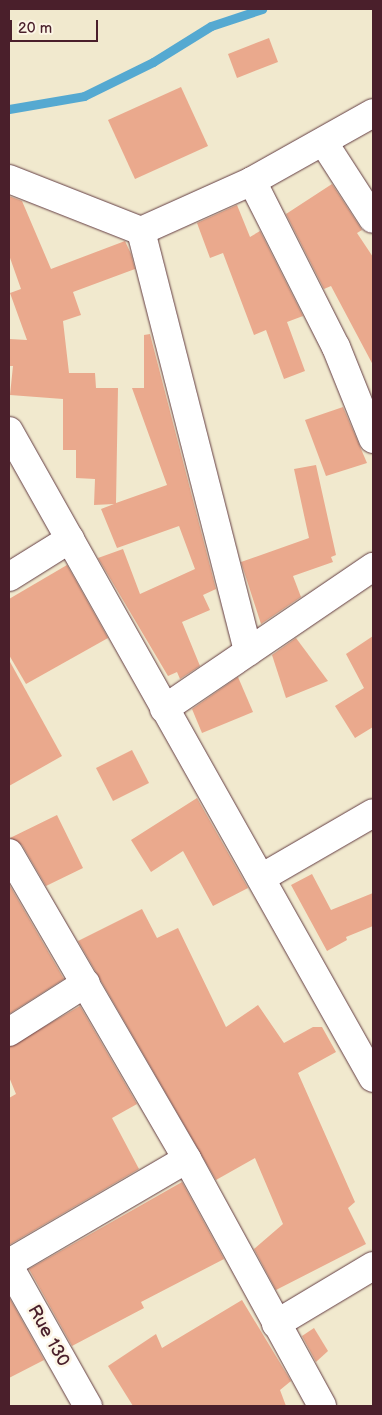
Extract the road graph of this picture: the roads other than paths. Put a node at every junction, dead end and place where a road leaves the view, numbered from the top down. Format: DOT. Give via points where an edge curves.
graph roads {
  1 [pos="373,113"];
  2 [pos="324,143"];
  3 [pos="9,178"];
  4 [pos="252,181"];
  5 [pos="373,219"];
  6 [pos="141,231"];
  7 [pos="9,431"];
  8 [pos="373,439"];
  9 [pos="70,539"];
  10 [pos="373,567"];
  11 [pos="9,577"];
  12 [pos="248,652"];
  13 [pos="164,709"];
  14 [pos="373,814"];
  15 [pos="9,854"];
  16 [pos="261,878"];
  17 [pos="86,983"];
  18 [pos="9,1032"];
  19 [pos="365,1044"];
  20 [pos="373,1078"];
  21 [pos="187,1159"];
  22 [pos="9,1264"];
  23 [pos="373,1266"];
  24 [pos="276,1324"];
  25 [pos="88,1406"];
  26 [pos="322,1406"];
  1 -- 2 [label="street"];
  2 -- 4 [label="street"];
  2 -- 5 [label="street"];
  3 -- 6 [label="street"];
  4 -- 6 [label="street"];
  4 -- 8 [label="street" via="336,347"];
  6 -- 12 [label="street"];
  7 -- 9 [label="street"];
  9 -- 11 [label="street"];
  9 -- 13 [label="street"];
  10 -- 12 [label="street"];
  12 -- 13 [label="street"];
  13 -- 16 [label="street"];
  14 -- 16 [label="street"];
  15 -- 17 [label="street"];
  16 -- 19 [label="street"];
  17 -- 18 [label="street"];
  17 -- 21 [label="street"];
  19 -- 20 [label="street"];
  21 -- 22 [label="street"];
  21 -- 24 [label="street"];
  22 -- 25 [label="street, Rue 130"];
  23 -- 24 [label="street"];
  24 -- 26 [label="street"];
}
